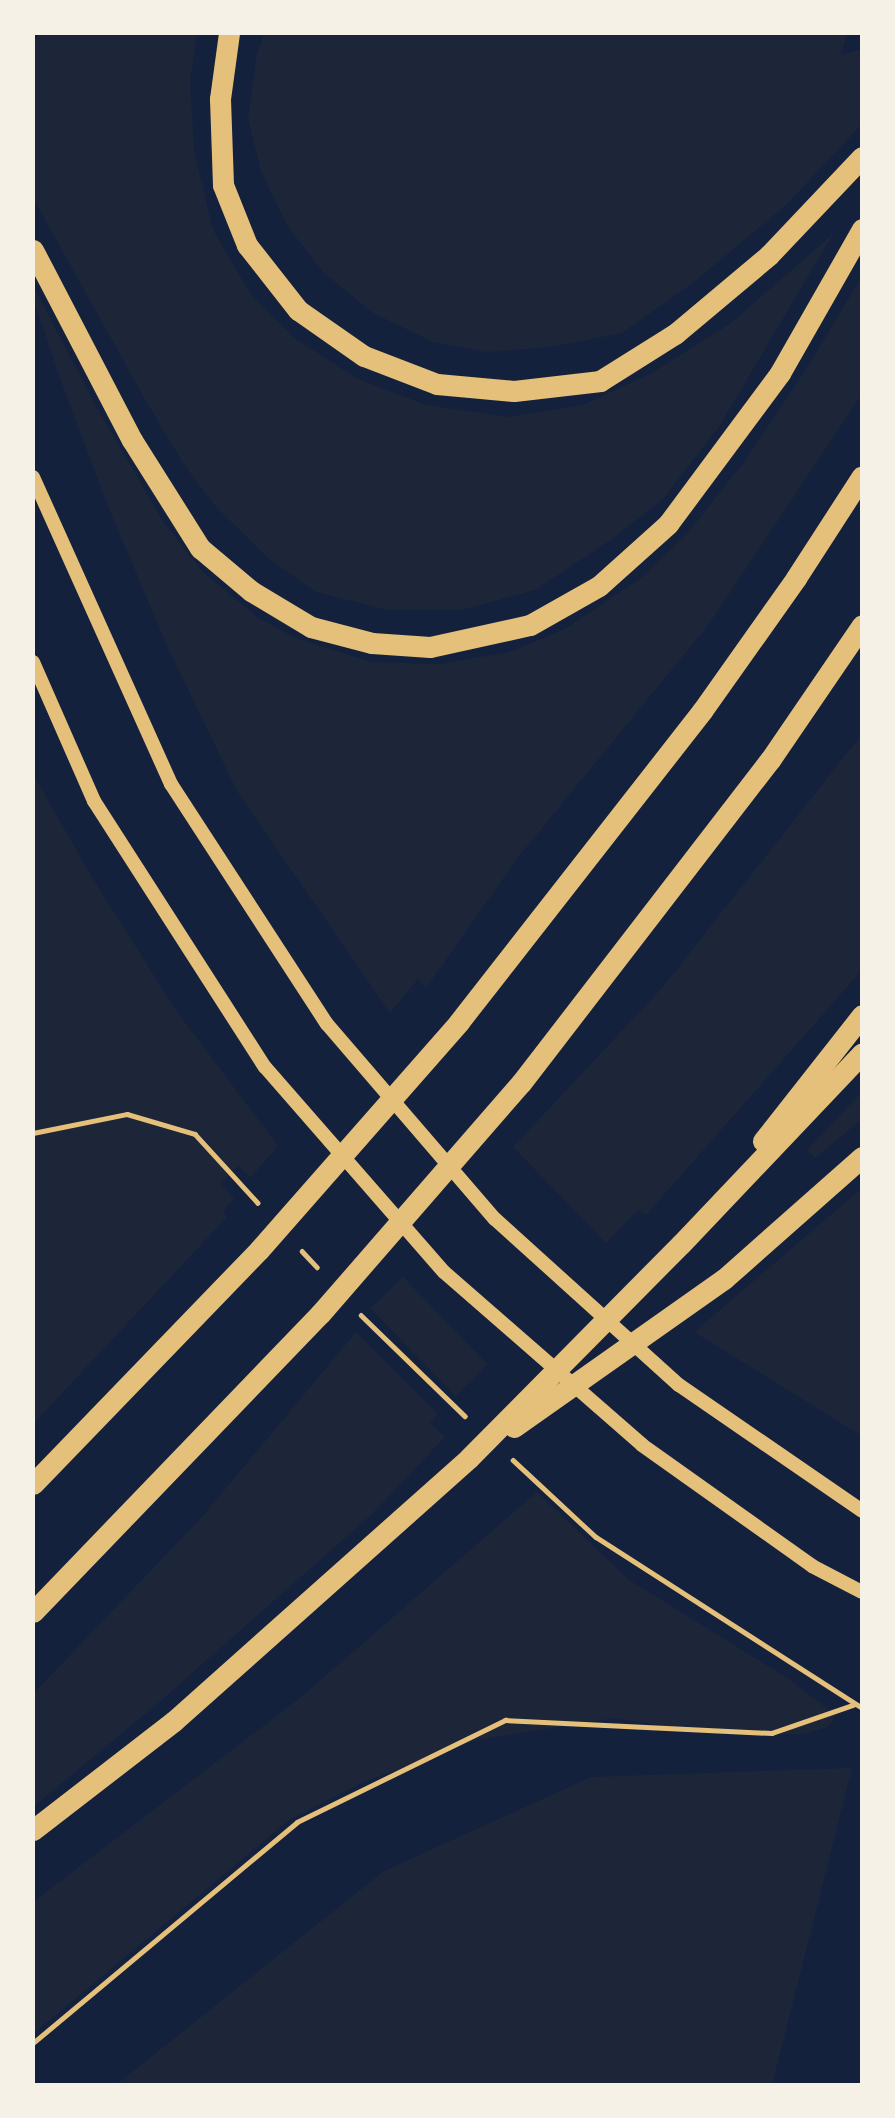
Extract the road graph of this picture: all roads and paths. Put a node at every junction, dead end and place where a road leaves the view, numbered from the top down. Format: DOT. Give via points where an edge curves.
graph roads {
  1 [pos="229,33"];
  2 [pos="862,157"];
  3 [pos="862,229"];
  4 [pos="33,250"];
  5 [pos="862,476"];
  6 [pos="33,477"];
  7 [pos="862,625"];
  8 [pos="33,662"];
  9 [pos="862,1015"];
  10 [pos="862,1053"];
  11 [pos="33,1133"];
  12 [pos="862,1157"];
  13 [pos="260,1205"];
  14 [pos="681,1244"];
  15 [pos="297,1245"];
  16 [pos="325,1276"];
  17 [pos="352,1306"];
  18 [pos="470,1420"];
  19 [pos="509,1457"];
  20 [pos="469,1458"];
  21 [pos="33,1484"];
  22 [pos="862,1511"];
  23 [pos="862,1592"];
  24 [pos="33,1612"];
  25 [pos="853,1704"];
  26 [pos="862,1708"];
  27 [pos="33,1830"];
  28 [pos="33,2043"];
  1 -- 2 [label="highway" via="220,99 223,185 247,245 299,310 364,356 438,384 514,391 600,381 675,334 769,255"];
  3 -- 4 [label="highway" via="780,373 668,524 598,586 530,625 430,648 372,643 311,627 251,591 200,548 132,440"];
  5 -- 21 [label="highway" via="702,711 459,1022 260,1250"];
  6 -- 22 [label="main road" via="171,783 327,1024 495,1219 679,1385"];
  7 -- 24 [label="highway" via="770,760 521,1083 320,1314"];
  8 -- 23 [label="main road" via="94,801 265,1066 444,1272 642,1445 812,1566"];
  9 -- 14 [label="highway"];
  10 -- 14 [label="highway"];
  11 -- 13 [label="path" via="127,1114 195,1134"];
  12 -- 20 [label="highway" via="724,1279"];
  14 -- 20 [label="highway"];
  15 -- 16 [label="path"];
  17 -- 18 [label="path"];
  19 -- 25 [label="path" via="596,1537"];
  20 -- 27 [label="highway" via="173,1721"];
  25 -- 26 [label="path"];
  25 -- 28 [label="path" via="772,1733 505,1720 297,1822"];
}
